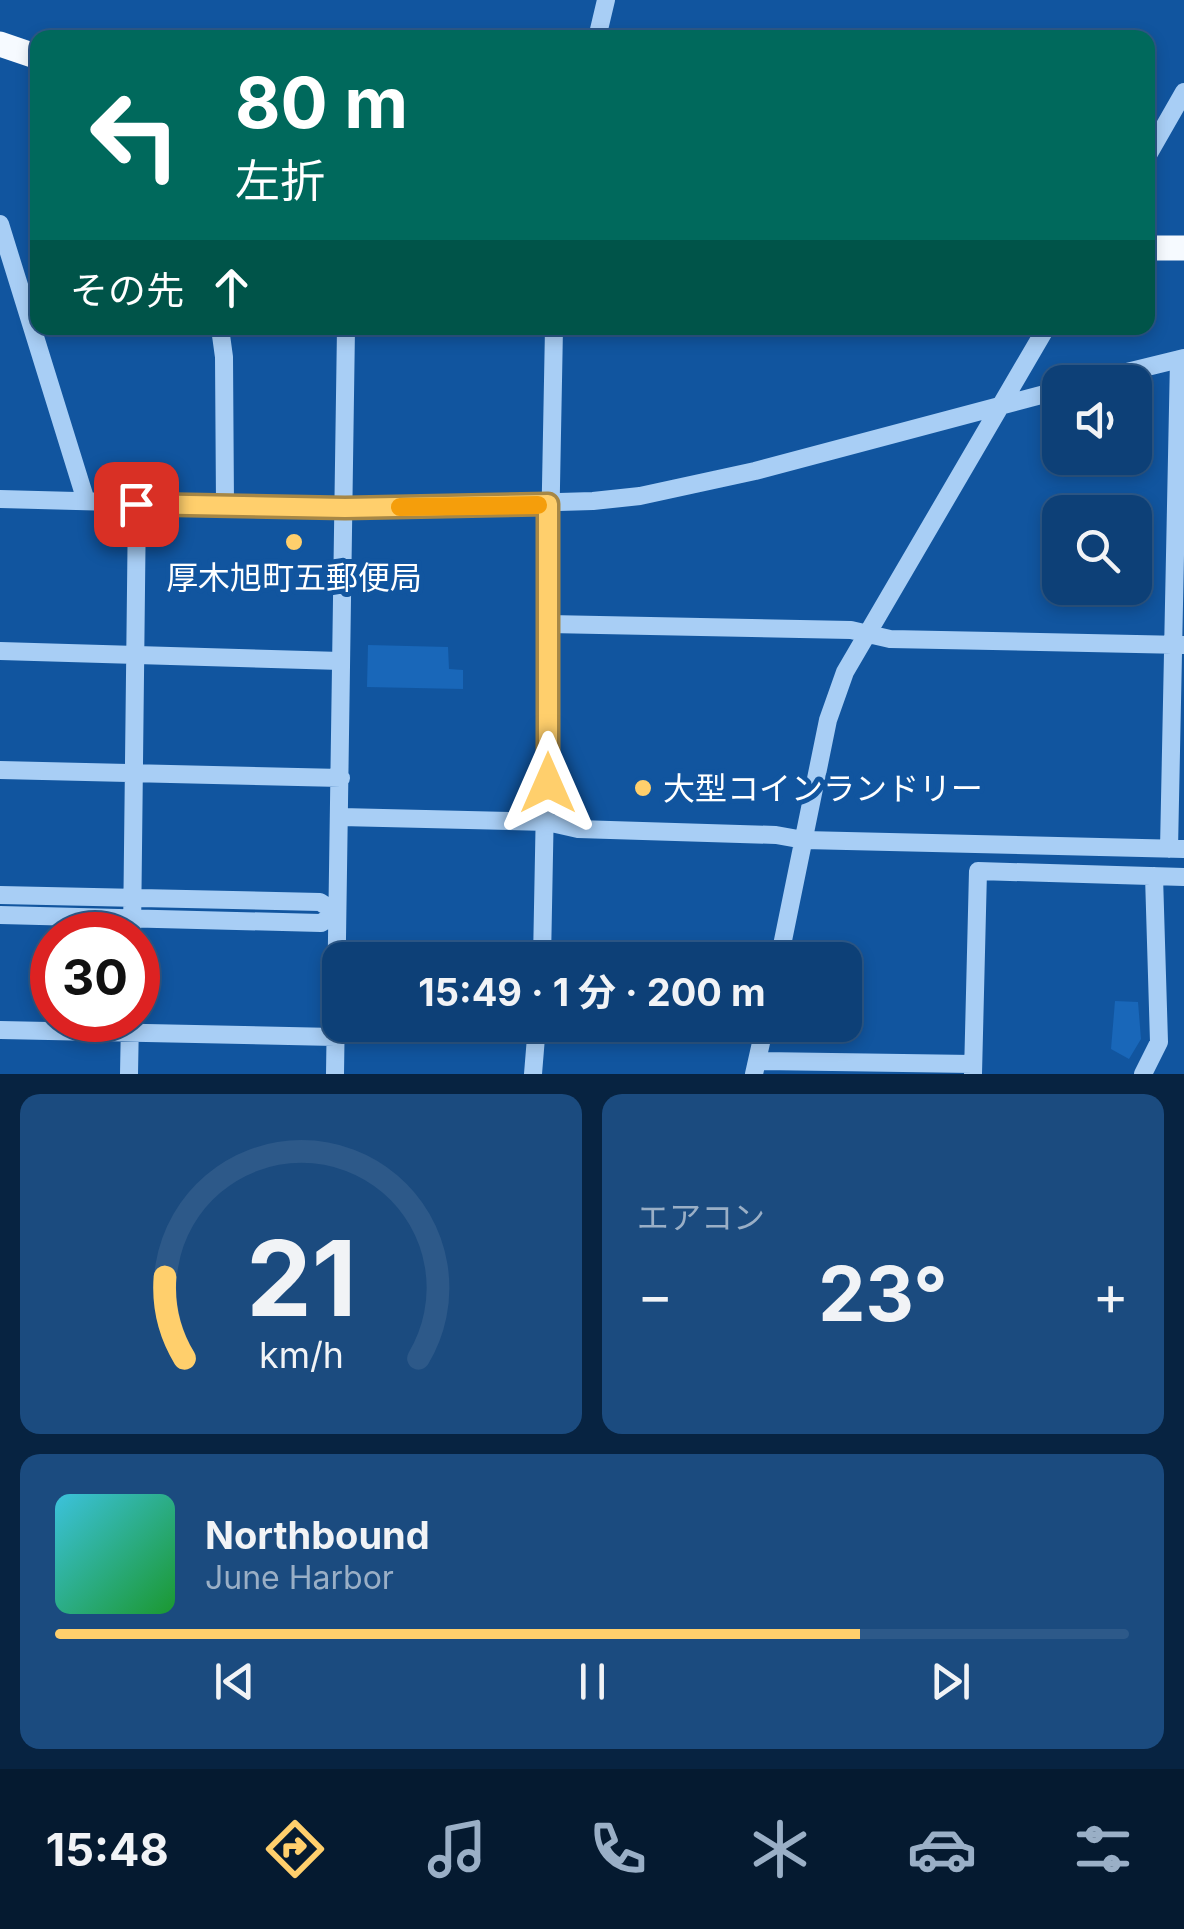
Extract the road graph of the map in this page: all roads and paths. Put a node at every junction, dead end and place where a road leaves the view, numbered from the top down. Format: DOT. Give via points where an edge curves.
graph roads {
  1 [pos="606,0"];
  2 [pos="599,30"];
  3 [pos="0,44"];
  4 [pos="30,54"];
  5 [pos="1184,92"];
  6 [pos="1155,142"];
  7 [pos="0,224"];
  8 [pos="1155,248"];
  9 [pos="1184,248"];
  10 [pos="30,321"];
  11 [pos="34,335"];
  12 [pos="221,335"];
  13 [pos="346,335"];
  14 [pos="554,335"];
  15 [pos="1042,335"];
  16 [pos="1182,359"];
  17 [pos="1152,366"];
  18 [pos="1042,395"];
  19 [pos="999,408"];
  20 [pos="0,499"];
  21 [pos="86,501"];
  22 [pos="136,504"];
  23 [pos="548,504"];
  24 [pos="225,505"];
  25 [pos="345,508"];
  26 [pos="549,624"];
  27 [pos="866,634"];
  28 [pos="1179,644"];
  29 [pos="0,651"];
  30 [pos="137,655"];
  31 [pos="341,661"];
  32 [pos="0,770"];
  33 [pos="135,774"];
  34 [pos="341,778"];
  35 [pos="341,817"];
  36 [pos="547,822"];
  37 [pos="804,840"];
  38 [pos="1177,849"];
  39 [pos="1154,876"];
  40 [pos="1184,877"];
  41 [pos="0,895"];
  42 [pos="103,912"];
  43 [pos="133,912"];
  44 [pos="337,913"];
  45 [pos="0,915"];
  46 [pos="30,915"];
  47 [pos="160,915"];
  48 [pos="337,942"];
  49 [pos="543,942"];
  50 [pos="783,942"];
  51 [pos="160,1028"];
  52 [pos="30,1029"];
  53 [pos="0,1030"];
  54 [pos="322,1036"];
  55 [pos="130,1042"];
  56 [pos="336,1042"];
  57 [pos="536,1042"];
  58 [pos="761,1042"];
  59 [pos="756,1068"];
  60 [pos="973,1069"];
  61 [pos="129,1074"];
  62 [pos="335,1074"];
  63 [pos="533,1074"];
  64 [pos="1143,1074"];
  1 -- 2 [label="street"];
  3 -- 4 [label="main road"];
  5 -- 6 [label="street"];
  7 -- 10 [label="street"];
  8 -- 9 [label="main road"];
  11 -- 21 [label="street"];
  12 -- 24 [label="street"];
  13 -- 25 [label="street"];
  14 -- 23 [label="street"];
  15 -- 19 [label="street"];
  16 -- 17 [label="street"];
  16 -- 28 [label="street"];
  18 -- 19 [label="street"];
  19 -- 23 [label="street" via="697,484"];
  19 -- 27 [label="street"];
  20 -- 21 [label="street"];
  21 -- 22 [label="street"];
  22 -- 24 [label="street"];
  22 -- 30 [label="street"];
  23 -- 25 [label="street"];
  23 -- 26 [label="street"];
  24 -- 25 [label="street"];
  25 -- 31 [label="street"];
  26 -- 27 [label="street"];
  26 -- 36 [label="street"];
  27 -- 28 [label="street"];
  27 -- 37 [label="street" via="836,694"];
  28 -- 38 [label="street"];
  29 -- 30 [label="street"];
  30 -- 31 [label="street"];
  30 -- 33 [label="street"];
  31 -- 34 [label="street"];
  32 -- 33 [label="street"];
  33 -- 34 [label="street"];
  33 -- 43 [label="street"];
  34 -- 35 [label="street"];
  35 -- 36 [label="street"];
  35 -- 44 [label="street"];
  36 -- 37 [label="street"];
  36 -- 49 [label="street"];
  37 -- 38 [label="street"];
  37 -- 50 [label="street"];
  39 -- 40 [label="street"];
  39 -- 60 [label="street" via="978,871"];
  39 -- 64 [label="street" via="1159,1042"];
  41 -- 42 [label="street"];
  44 -- 47 [label="street" via="320,902"];
  44 -- 48 [label="street"];
  45 -- 46 [label="street"];
  51 -- 54 [label="street"];
  52 -- 53 [label="street"];
  55 -- 61 [label="street"];
  56 -- 62 [label="street"];
  57 -- 63 [label="street"];
  58 -- 59 [label="street"];
  59 -- 60 [label="street"];
}
